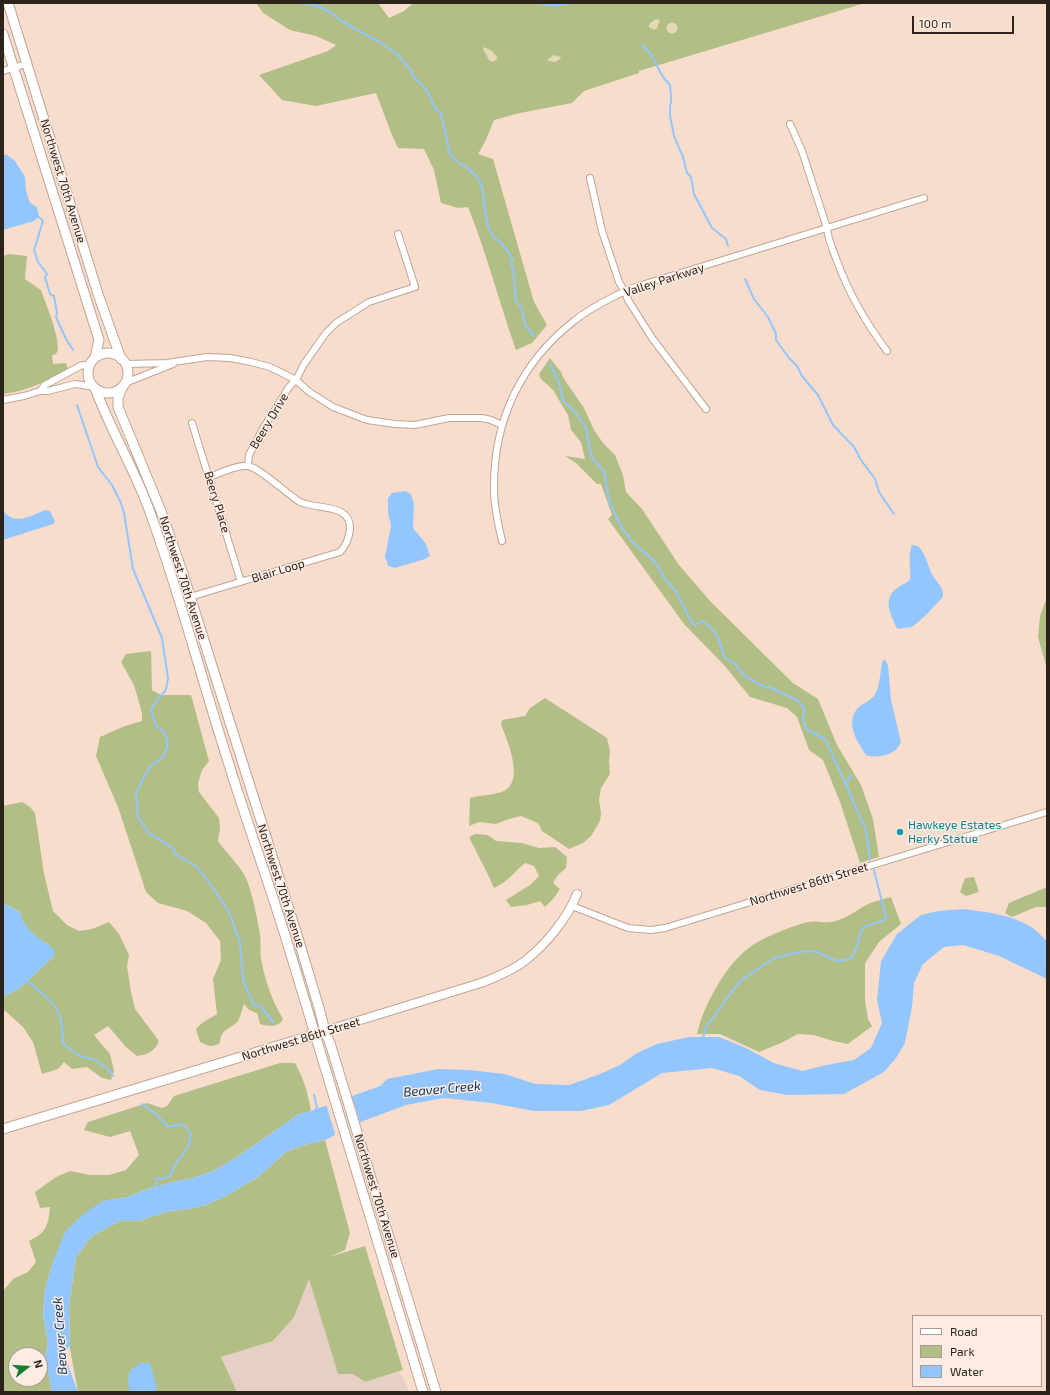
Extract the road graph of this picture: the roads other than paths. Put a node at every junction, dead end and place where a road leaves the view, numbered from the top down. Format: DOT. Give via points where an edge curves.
graph roads {
  1 [pos="8,3"];
  2 [pos="3,34"];
  3 [pos="26,64"];
  4 [pos="14,68"];
  5 [pos="3,72"];
  6 [pos="790,124"];
  7 [pos="590,178"];
  8 [pos="924,198"];
  9 [pos="827,228"];
  10 [pos="398,234"];
  11 [pos="625,292"];
  12 [pos="887,351"];
  13 [pos="93,362"];
  14 [pos="124,362"];
  15 [pos="180,362"];
  16 [pos="296,380"];
  17 [pos="124,385"];
  18 [pos="94,387"];
  19 [pos="40,390"];
  20 [pos="3,400"];
  21 [pos="706,409"];
  22 [pos="192,423"];
  23 [pos="502,425"];
  24 [pos="248,466"];
  25 [pos="209,477"];
  26 [pos="502,540"];
  27 [pos="241,582"];
  28 [pos="190,597"];
  29 [pos="232,731"];
  30 [pos="220,735"];
  31 [pos="1047,812"];
  32 [pos="577,894"];
  33 [pos="572,906"];
  34 [pos="325,1032"];
  35 [pos="316,1035"];
  36 [pos="3,1129"];
  37 [pos="423,1392"];
  38 [pos="436,1392"];
  1 -- 3 [label="main road, Northwest 70th Avenue"];
  2 -- 4 [label="main road, Northwest 70th Avenue"];
  3 -- 4 [label="street"];
  3 -- 14 [label="main road, Northwest 70th Avenue" via="98,294"];
  4 -- 5 [label="street"];
  4 -- 13 [label="main road, Northwest 70th Avenue" via="99,340"];
  6 -- 9 [label="street" via="802,151"];
  7 -- 11 [label="street" via="602,231 619,282"];
  8 -- 9 [label="street, Valley Parkway"];
  9 -- 11 [label="street, Valley Parkway"];
  9 -- 12 [label="street" via="828,238 851,296"];
  10 -- 16 [label="street, Beery Drive" via="415,287 369,302 336,323 315,348"];
  11 -- 21 [label="street" via="652,338"];
  11 -- 23 [label="street, Valley Parkway" via="575,320 549,343 525,373"];
  13 -- 14 [label="main road" via="101,355 108,354 115,355"];
  13 -- 18 [label="main road, Northwest 70th Avenue" via="89,376"];
  13 -- 19 [label="street" via="82,365"];
  14 -- 15 [label="street"];
  14 -- 17 [label="main road, Northwest 70th Avenue" via="128,377"];
  15 -- 16 [label="street" via="208,357 230,358 270,367"];
  15 -- 17 [label="street"];
  16 -- 23 [label="street" via="333,407 367,420 415,425 449,418 482,418"];
  16 -- 24 [label="street, Beery Drive" via="264,427 249,454"];
  17 -- 18 [label="main road" via="119,390 107,393"];
  17 -- 28 [label="main road, Northwest 70th Avenue" via="118,398 118,407 167,526"];
  18 -- 19 [label="street" via="75,384 48,391"];
  18 -- 30 [label="main road, Northwest 70th Avenue" via="135,474 151,515"];
  19 -- 20 [label="street"];
  22 -- 25 [label="street, Beery Place"];
  23 -- 26 [label="street, Valley Parkway" via="494,467 494,492"];
  24 -- 25 [label="street"];
  24 -- 27 [label="street, Blair Loop" via="259,471 300,502 343,512 348,517 350,528 346,546 340,552"];
  25 -- 27 [label="street, Beery Place"];
  27 -- 28 [label="street, Blair Loop"];
  28 -- 29 [label="main road, Northwest 70th Avenue"];
  29 -- 30 [label="street"];
  29 -- 34 [label="main road, Northwest 70th Avenue" via="320,1008"];
  30 -- 35 [label="main road, Northwest 70th Avenue"];
  31 -- 33 [label="street, Northwest 86th Street" via="665,928 628,928"];
  32 -- 33 [label="street, Northwest 86th Street"];
  33 -- 34 [label="street, Northwest 86th Street" via="539,948 508,972 484,982"];
  34 -- 35 [label="main road, Northwest 86th Street"];
  34 -- 38 [label="main road, Northwest 70th Avenue"];
  35 -- 36 [label="main road, Northwest 86th Street"];
  35 -- 37 [label="main road, Northwest 70th Avenue"];
}
